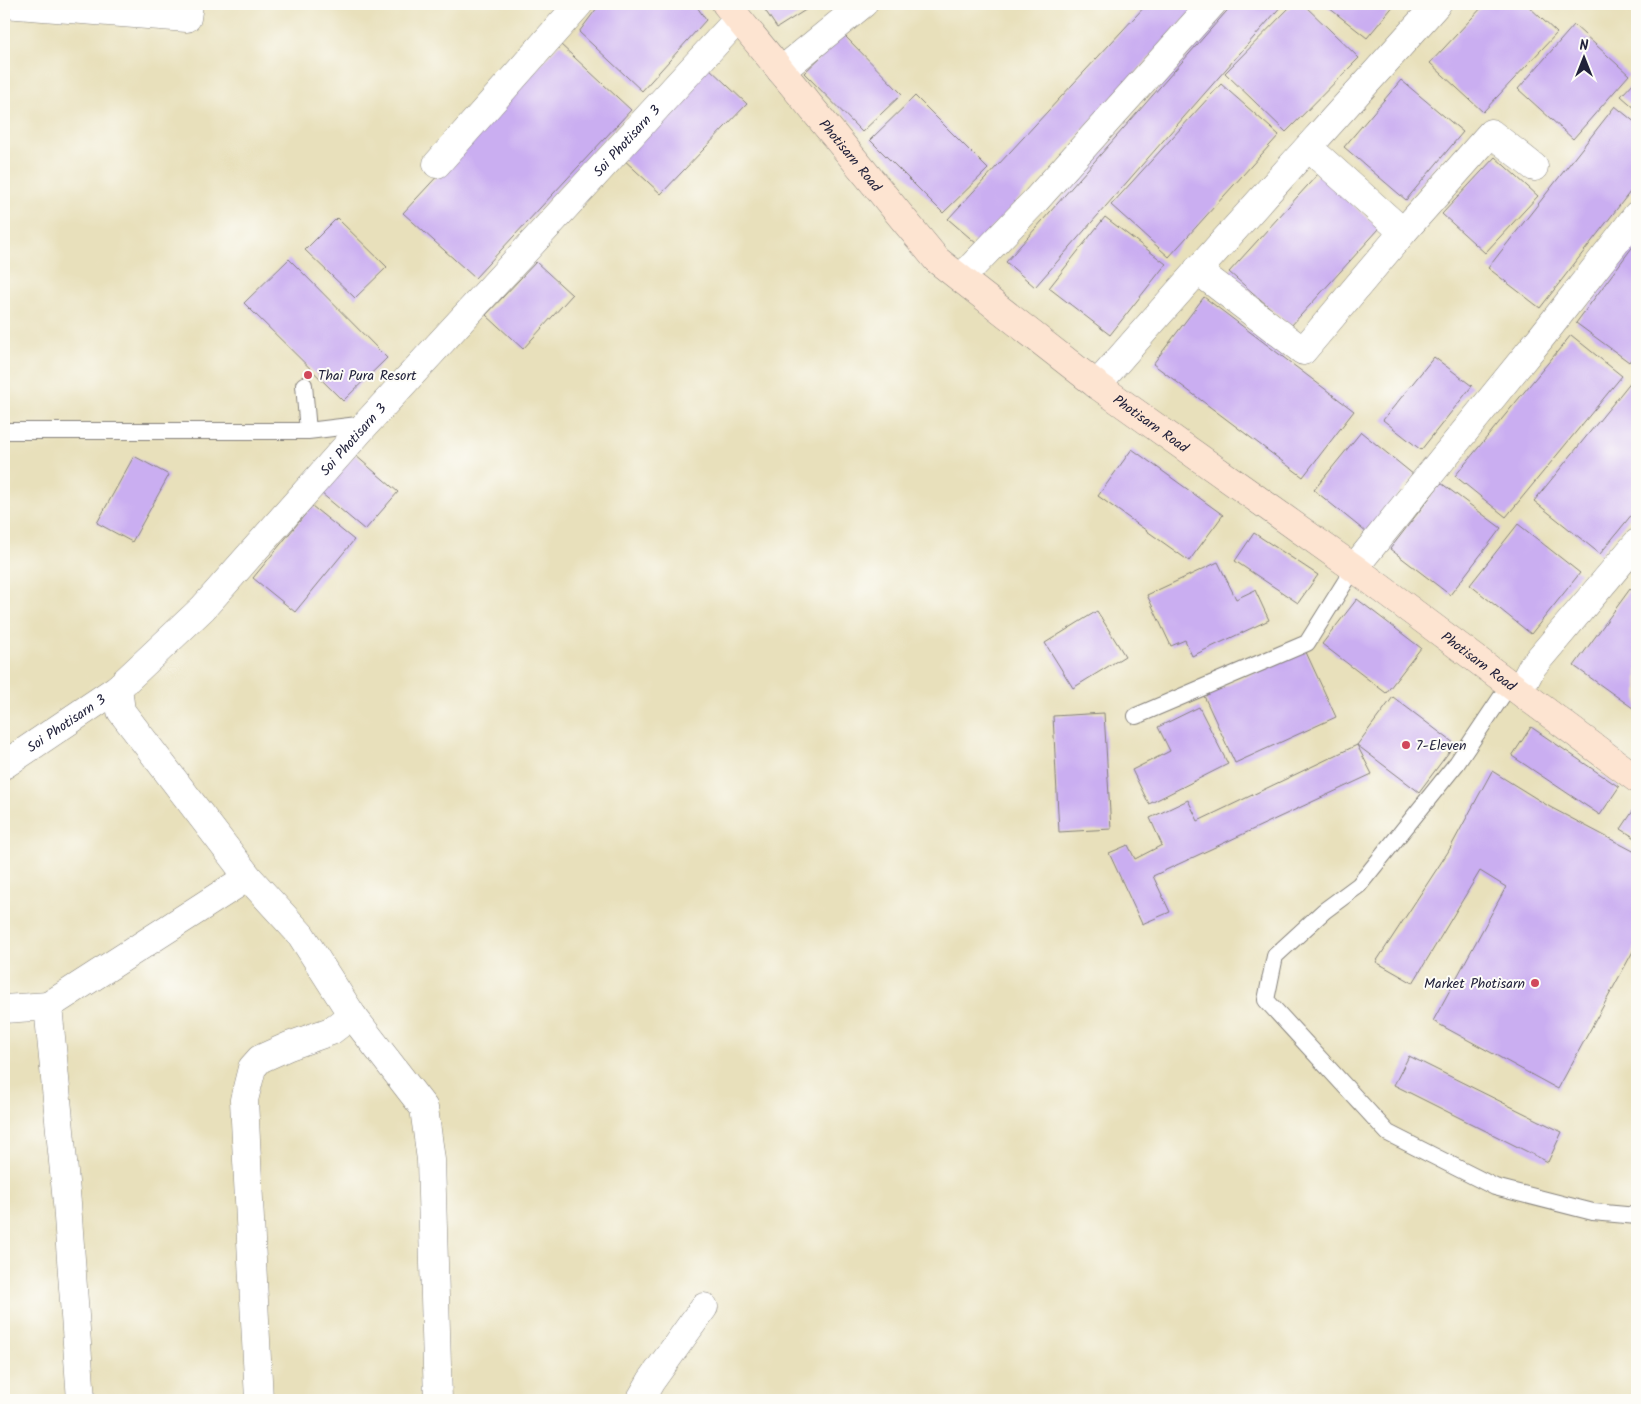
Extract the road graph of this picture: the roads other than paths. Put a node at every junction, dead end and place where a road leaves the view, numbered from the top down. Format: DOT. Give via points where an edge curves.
graph roads {
  1 [pos="4,4"];
  2 [pos="188,4"];
  3 [pos="578,4"];
  4 [pos="863,4"];
  5 [pos="1212,4"];
  6 [pos="1437,4"];
  7 [pos="732,11"];
  8 [pos="782,71"];
  9 [pos="1309,148"];
  10 [pos="438,164"];
  11 [pos="1534,167"];
  12 [pos="1637,215"];
  13 [pos="1403,232"];
  14 [pos="1197,270"];
  15 [pos="961,278"];
  16 [pos="304,385"];
  17 [pos="1097,385"];
  18 [pos="366,424"];
  19 [pos="4,431"];
  20 [pos="308,431"];
  21 [pos="1637,543"];
  22 [pos="1354,568"];
  23 [pos="1515,687"];
  24 [pos="118,688"];
  25 [pos="1136,716"];
  26 [pos="4,765"];
  27 [pos="1637,779"];
  28 [pos="248,877"];
  29 [pos="48,1006"];
  30 [pos="4,1009"];
  31 [pos="352,1015"];
  32 [pos="1637,1216"];
  33 [pos="704,1307"];
  34 [pos="81,1400"];
  35 [pos="259,1400"];
  36 [pos="438,1400"];
  37 [pos="640,1400"];
  1 -- 2 [label="street" via="187,18"];
  3 -- 10 [label="street"];
  4 -- 8 [label="street"];
  5 -- 15 [label="street" via="1036,200"];
  6 -- 9 [label="street"];
  7 -- 8 [label="street, Photisarn Road"];
  7 -- 18 [label="street, Soi Photisarn 3"];
  8 -- 15 [label="street, Photisarn Road" via="937,260"];
  9 -- 13 [label="street"];
  9 -- 14 [label="street"];
  11 -- 13 [label="street" via="1491,133"];
  12 -- 22 [label="street"];
  13 -- 14 [label="street" via="1303,352"];
  14 -- 17 [label="street"];
  15 -- 17 [label="street, Photisarn Road"];
  16 -- 20 [label="lane"];
  17 -- 22 [label="street, Photisarn Road"];
  18 -- 20 [label="lane"];
  18 -- 24 [label="street, Soi Photisarn 3" via="203,608"];
  19 -- 20 [label="lane"];
  21 -- 23 [label="street"];
  22 -- 23 [label="street, Photisarn Road"];
  22 -- 25 [label="lane" via="1307,643"];
  23 -- 27 [label="street, Photisarn Road"];
  23 -- 32 [label="lane" via="1359,885 1324,910 1275,956 1266,1000 1388,1133 1495,1187 1593,1212"];
  24 -- 26 [label="street, Soi Photisarn 3"];
  24 -- 28 [label="street" via="121,712"];
  28 -- 29 [label="street"];
  28 -- 31 [label="street" via="301,935"];
  29 -- 30 [label="street"];
  29 -- 34 [label="street"];
  31 -- 35 [label="street" via="331,1031 260,1059 252,1068 244,1100"];
  31 -- 36 [label="street" via="424,1108 431,1160"];
  33 -- 37 [label="street"];
}
